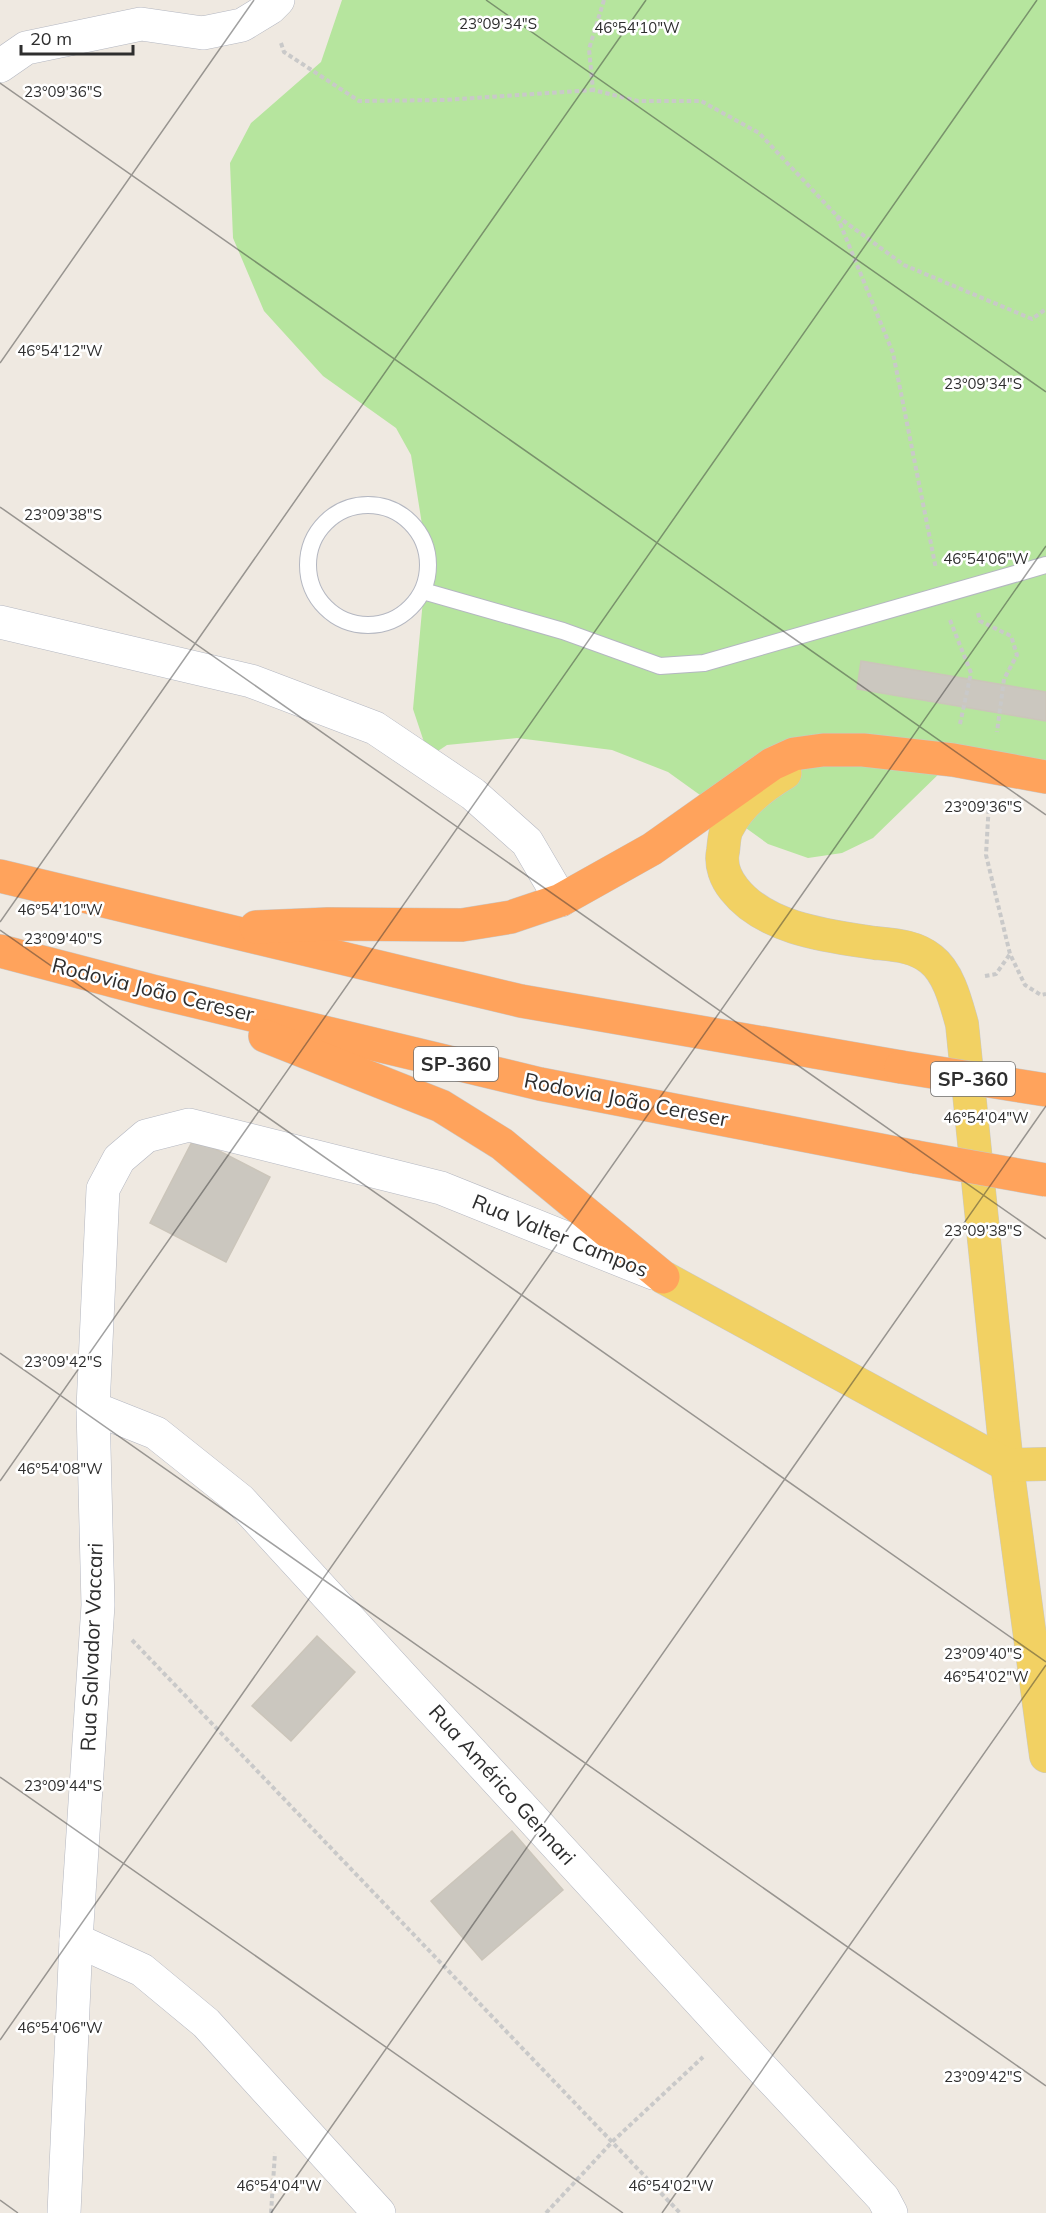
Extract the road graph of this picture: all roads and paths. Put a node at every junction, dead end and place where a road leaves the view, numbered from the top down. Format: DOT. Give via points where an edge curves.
graph roads {
  1 [pos="604,0"];
  2 [pos="274,4"];
  3 [pos="0,66"];
  4 [pos="593,90"];
  5 [pos="837,216"];
  6 [pos="1046,309"];
  7 [pos="1046,565"];
  8 [pos="971,586"];
  9 [pos="423,591"];
  10 [pos="941,595"];
  11 [pos="0,622"];
  12 [pos="823,750"];
  13 [pos="953,760"];
  14 [pos="992,768"];
  15 [pos="1046,777"];
  16 [pos="0,876"];
  17 [pos="561,900"];
  18 [pos="225,931"];
  19 [pos="0,951"];
  20 [pos="152,991"];
  21 [pos="1046,994"];
  22 [pos="1046,1090"];
  23 [pos="1046,1180"];
  24 [pos="103,1189"];
  25 [pos="663,1277"];
  26 [pos="93,1408"];
  27 [pos="1046,1464"];
  28 [pos="1007,1465"];
  29 [pos="98,1605"];
  30 [pos="1046,1756"];
  31 [pos="76,1940"];
  32 [pos="729,2033"];
  33 [pos="278,2101"];
  34 [pos="613,2141"];
  35 [pos="893,2208"];
  36 [pos="64,2213"];
  37 [pos="272,2213"];
  38 [pos="379,2213"];
  39 [pos="546,2213"];
  40 [pos="680,2213"];
  1 -- 4 [label="path" via="589,49"];
  2 -- 3 [label="street" via="242,25 203,33 141,24 26,48"];
  2 -- 4 [label="path" via="284,52 359,101 445,100"];
  4 -- 5 [label="path" via="638,101 701,101 759,133"];
  5 -- 6 [label="path" via="904,265 1032,319"];
  5 -- 10 [label="path" via="893,353"];
  7 -- 8 [label="lane"];
  8 -- 10 [label="lane"];
  8 -- 14 [label="path" via="980,621 1011,636 1017,656 1004,679"];
  9 -- 9 [label="lane" via="429,573 422,536 394,510 357,505 324,523 313,539 308,557 315,594 342,620 380,625 413,607"];
  9 -- 10 [label="lane" via="563,632 660,666 704,663"];
  10 -- 13 [label="path" via="971,673"];
  11 -- 17 [label="street" via="251,681 375,728 473,794 527,842"];
  12 -- 13 [label="highway" via="863,750"];
  12 -- 17 [label="highway" via="794,754 772,764 652,849"];
  12 -- 28 [label="main road" via="768,783 742,807 726,830 722,856 726,880 743,901 778,921 807,930 915,948 933,960 944,975 962,1024"];
  13 -- 14 [label="highway"];
  14 -- 15 [label="highway"];
  14 -- 21 [label="path" via="986,855 1010,954 1025,985"];
  16 -- 18 [label="highway, SP-360"];
  17 -- 18 [label="highway" via="511,916 462,925 328,924"];
  18 -- 22 [label="highway, SP-360, bridge" via="521,1001"];
  19 -- 20 [label="highway, Rodovia João Cereser / SP-360"];
  20 -- 23 [label="highway, Rodovia João Cereser / SP-360, bridge" via="540,1084"];
  20 -- 25 [label="highway" via="441,1106 502,1144"];
  24 -- 25 [label="street, Rua Valter Campos" via="119,1160 146,1136 189,1125 441,1188"];
  24 -- 26 [label="street, Rua Salvador Vaccari"];
  25 -- 28 [label="main road, Rua Valter Campos"];
  26 -- 29 [label="street, Rua Salvador Vaccari"];
  26 -- 32 [label="street, Rua Américo Gennari" via="156,1433 240,1500"];
  27 -- 28 [label="main road"];
  28 -- 30 [label="main road"];
  29 -- 31 [label="street, Rua Salvador Vaccari"];
  29 -- 34 [label="path"];
  31 -- 33 [label="street" via="142,1970 206,2023"];
  31 -- 36 [label="street, Rua Salvador Vaccari"];
  32 -- 34 [label="path"];
  32 -- 35 [label="street, Rua Américo Gennari"];
  33 -- 37 [label="path"];
  33 -- 38 [label="street"];
  34 -- 39 [label="path"];
  34 -- 40 [label="path"];
}
